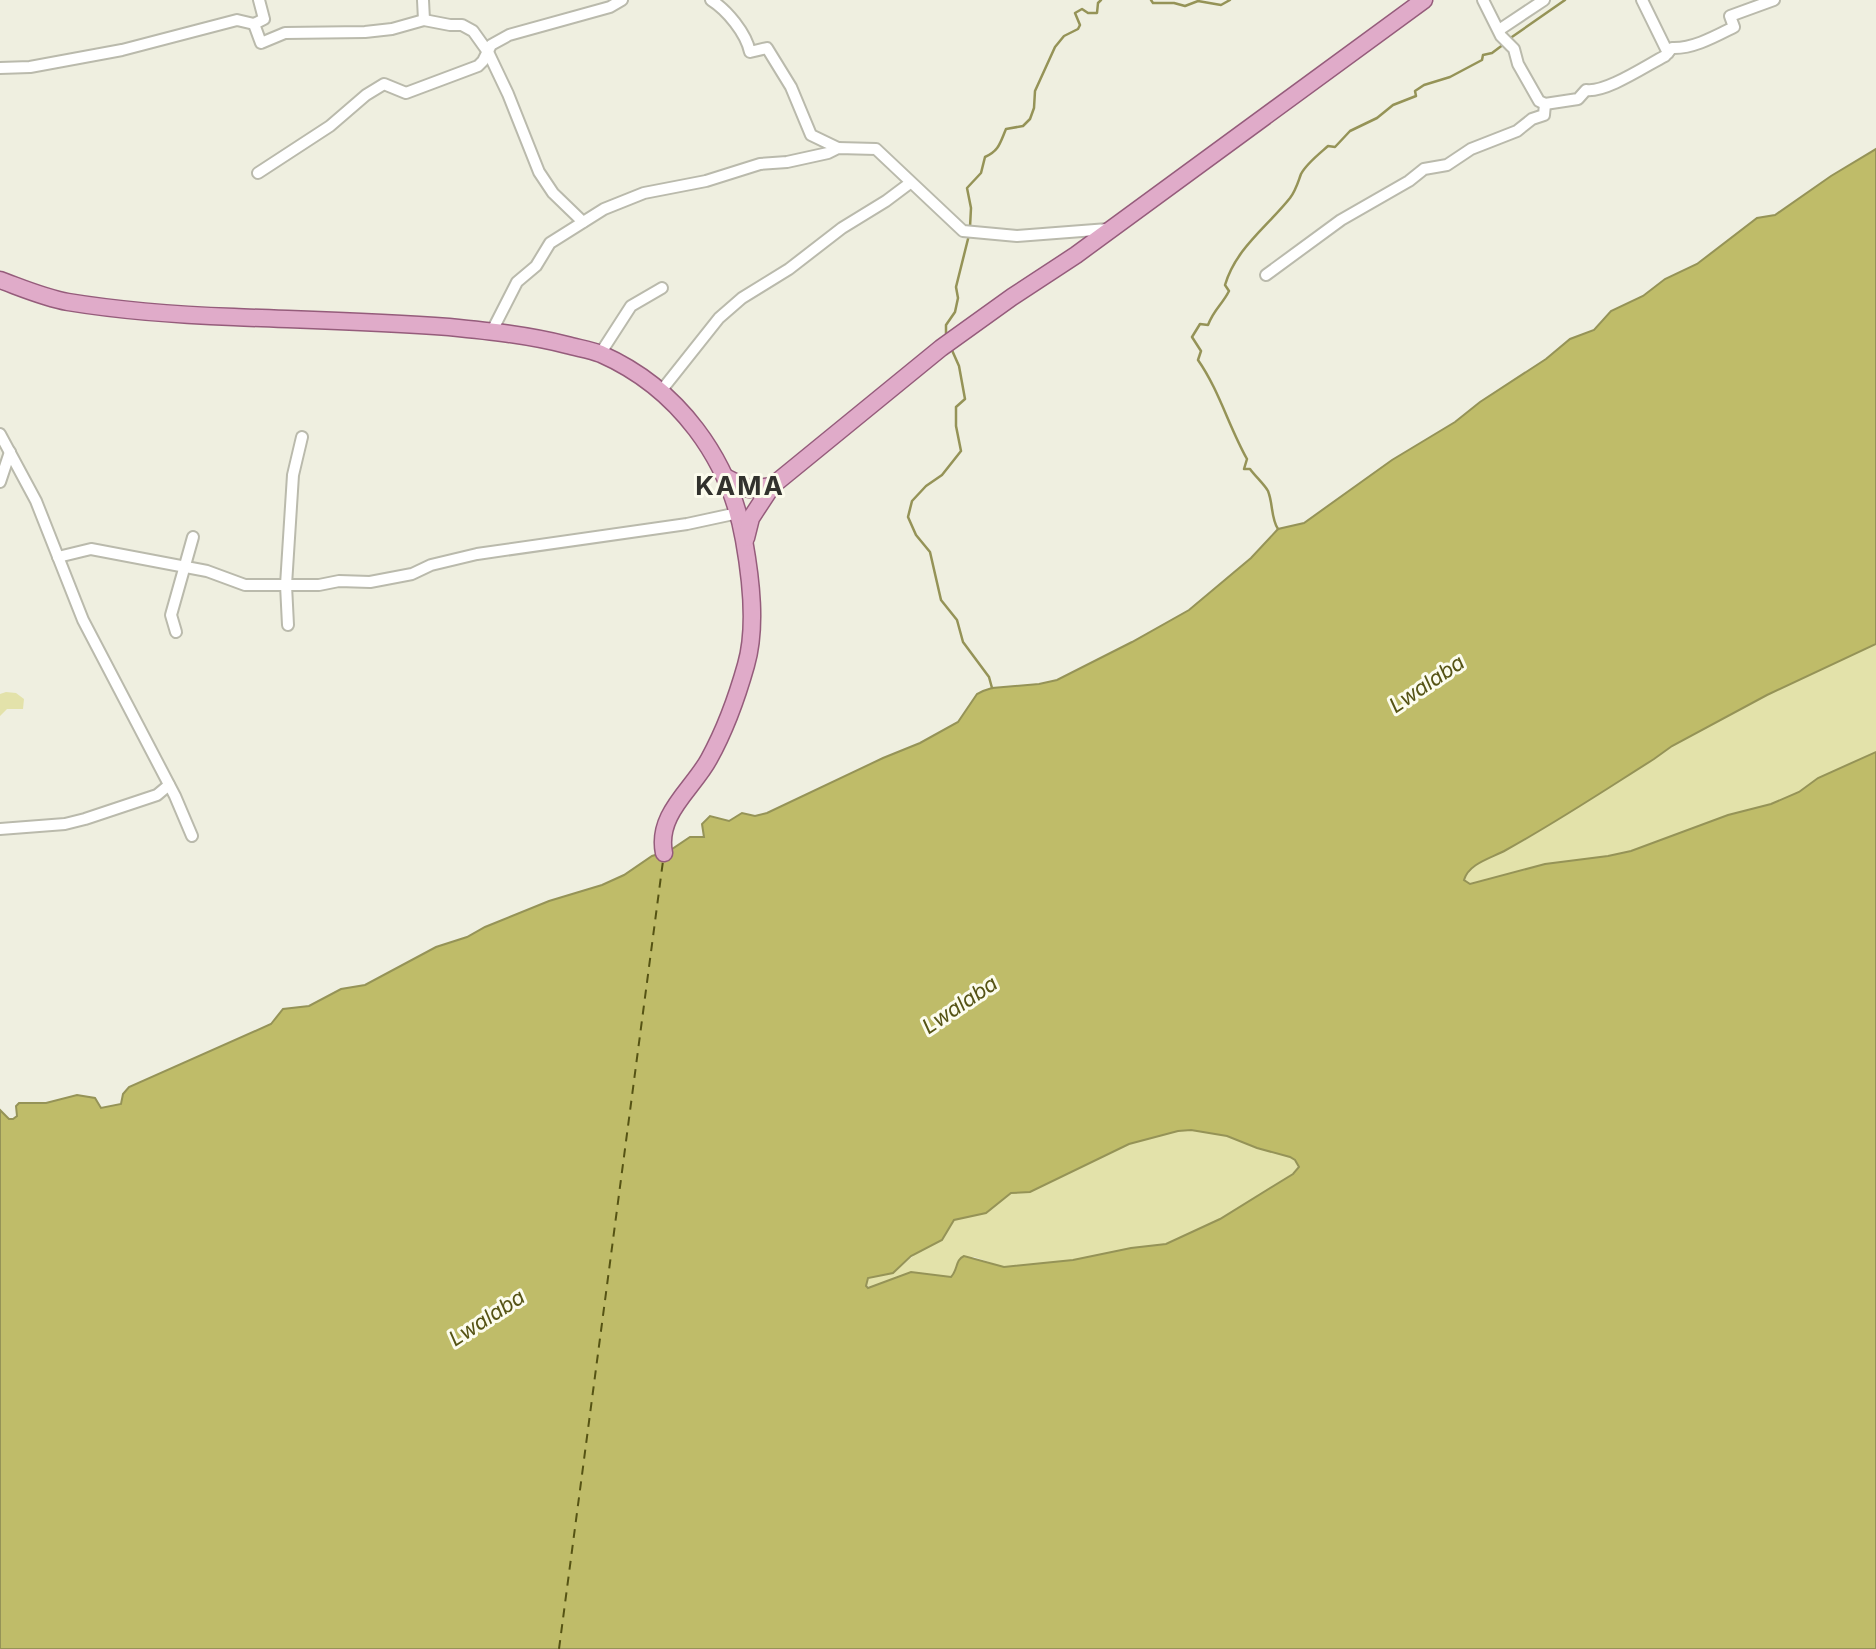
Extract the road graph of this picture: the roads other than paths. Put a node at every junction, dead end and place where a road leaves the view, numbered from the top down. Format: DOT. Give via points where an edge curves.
graph roads {
  1 [pos="259,0"];
  2 [pos="423,0"];
  3 [pos="622,0"];
  4 [pos="711,0"];
  5 [pos="1424,0"];
  6 [pos="1483,0"];
  7 [pos="1544,0"];
  8 [pos="1642,0"];
  9 [pos="1774,0"];
  10 [pos="424,20"];
  11 [pos="254,24"];
  12 [pos="1499,30"];
  13 [pos="488,52"];
  14 [pos="1668,53"];
  15 [pos="0,68"];
  16 [pos="1545,104"];
  17 [pos="838,148"];
  18 [pos="258,173"];
  19 [pos="909,183"];
  20 [pos="583,222"];
  21 [pos="1109,229"];
  22 [pos="1266,275"];
  23 [pos="0,280"];
  24 [pos="662,288"];
  25 [pos="492,331"];
  26 [pos="600,354"];
  27 [pos="661,391"];
  28 [pos="0,434"];
  29 [pos="302,437"];
  30 [pos="10,452"];
  31 [pos="727,478"];
  32 [pos="0,482"];
  33 [pos="772,486"];
  34 [pos="738,513"];
  35 [pos="193,537"];
  36 [pos="744,543"];
  37 [pos="58,557"];
  38 [pos="185,568"];
  39 [pos="286,585"];
  40 [pos="288,625"];
  41 [pos="176,632"];
  42 [pos="169,785"];
  43 [pos="0,829"];
  44 [pos="192,836"];
  45 [pos="664,853"];
  1 -- 11 [label="street" via="264,19"];
  2 -- 10 [label="street"];
  3 -- 13 [label="street" via="509,35 496,41"];
  4 -- 17 [label="street" via="723,8 750,52 767,48 792,88 811,135"];
  5 -- 21 [label="main road"];
  6 -- 12 [label="street"];
  7 -- 12 [label="street"];
  8 -- 14 [label="street"];
  9 -- 14 [label="street" via="1730,16 1734,27"];
  10 -- 11 [label="street" via="365,32 285,33 262,44"];
  10 -- 13 [label="street" via="464,26"];
  11 -- 15 [label="street" via="237,20 122,50"];
  12 -- 16 [label="street" via="1514,49 1539,101"];
  13 -- 18 [label="street" via="478,66 405,93 384,84 330,127"];
  13 -- 20 [label="street" via="539,172"];
  14 -- 16 [label="street" via="1610,84 1586,90 1579,98"];
  16 -- 22 [label="street" via="1542,116 1447,165 1425,168 1341,220"];
  17 -- 19 [label="street" via="876,149"];
  17 -- 20 [label="street" via="644,192"];
  19 -- 21 [label="street" via="963,231 1017,236"];
  19 -- 27 [label="street" via="742,298 719,318"];
  20 -- 25 [label="street" via="550,243 536,265 517,282"];
  21 -- 33 [label="main road" via="946,344"];
  23 -- 25 [label="main road" via="65,301 141,311"];
  24 -- 26 [label="street" via="631,306"];
  25 -- 26 [label="main road"];
  26 -- 27 [label="main road"];
  27 -- 31 [label="main road" via="691,421"];
  28 -- 30 [label="street"];
  29 -- 39 [label="street" via="293,475"];
  30 -- 32 [label="street"];
  30 -- 37 [label="street"];
  31 -- 33 [label="main road" via="751,490"];
  31 -- 34 [label="main road"];
  33 -- 36 [label="main road" via="751,517"];
  34 -- 36 [label="main road"];
  34 -- 39 [label="street" via="477,554 372,582"];
  35 -- 38 [label="street"];
  36 -- 45 [label="main road" via="751,619 747,663 708,762 675,803 664,836"];
  37 -- 38 [label="street" via="91,549"];
  37 -- 42 [label="street" via="83,620"];
  38 -- 39 [label="street" via="242,584"];
  38 -- 41 [label="street" via="172,615"];
  39 -- 40 [label="street"];
  42 -- 43 [label="street" via="157,795 65,824"];
  42 -- 44 [label="street"];
}
